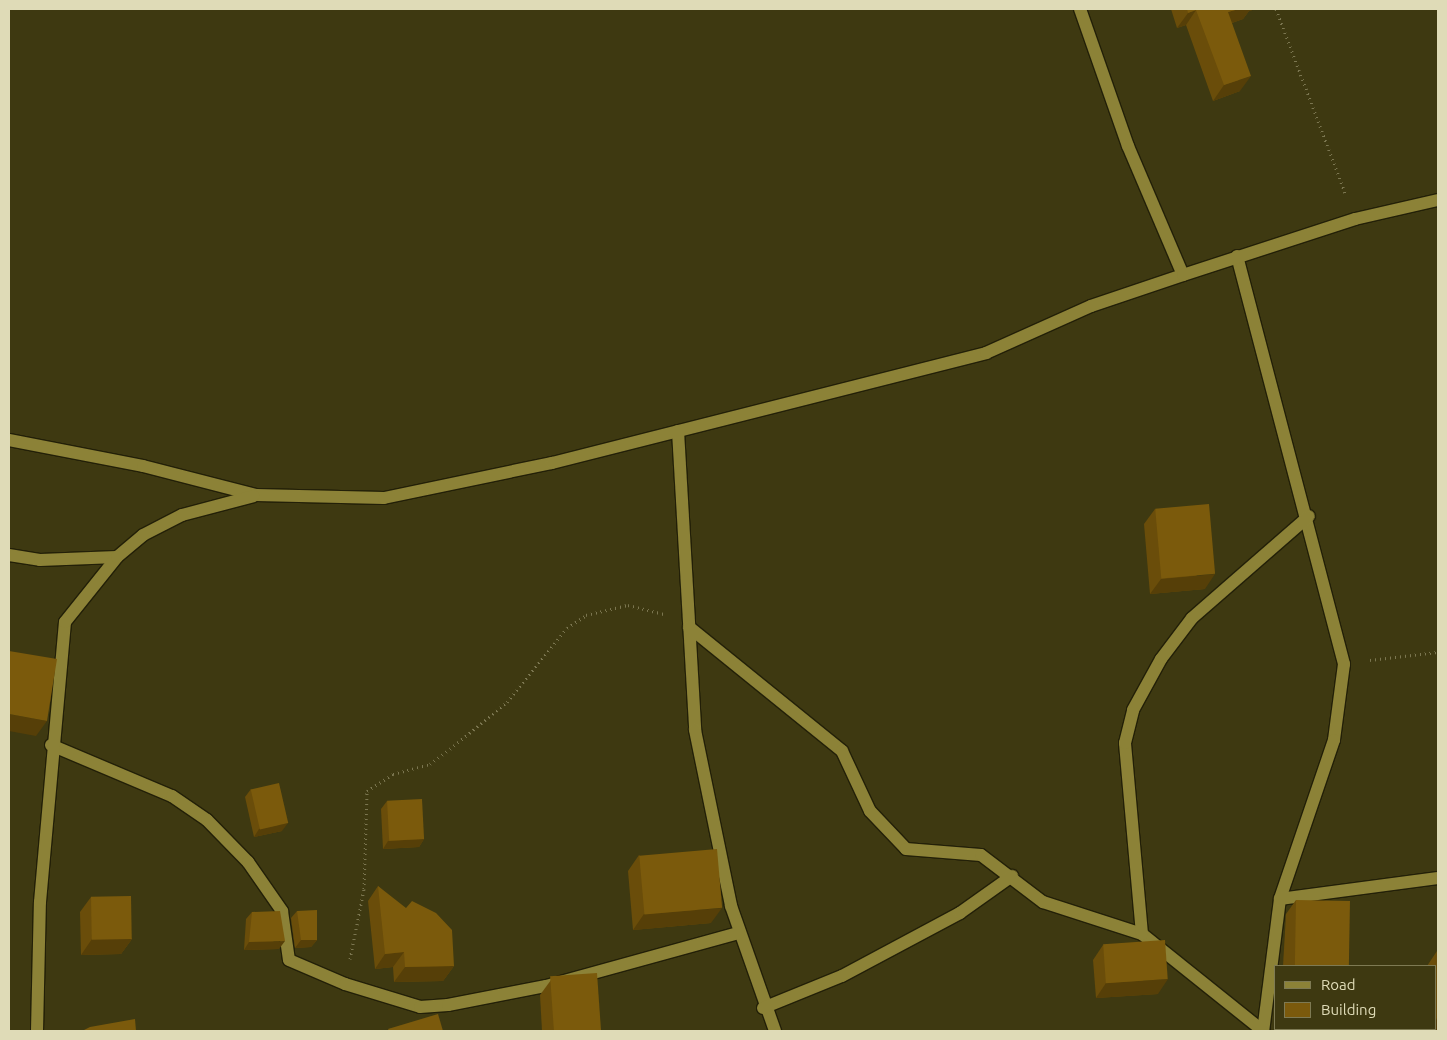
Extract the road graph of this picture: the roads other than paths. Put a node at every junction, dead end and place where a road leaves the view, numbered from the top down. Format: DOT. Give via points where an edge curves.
graph roads {
  1 [pos="1082,9"];
  2 [pos="1438,200"];
  3 [pos="1238,256"];
  4 [pos="1183,275"];
  5 [pos="678,431"];
  6 [pos="9,440"];
  7 [pos="256,495"];
  8 [pos="1309,516"];
  9 [pos="9,555"];
  10 [pos="117,557"];
  11 [pos="689,627"];
  12 [pos="51,745"];
  13 [pos="1012,876"];
  14 [pos="1438,878"];
  15 [pos="1280,899"];
  16 [pos="739,933"];
  17 [pos="1142,934"];
  18 [pos="763,1008"];
  19 [pos="37,1031"];
  20 [pos="775,1031"];
  21 [pos="1263,1031"];
  1 -- 4 [label="street" via="1128,146"];
  2 -- 3 [label="street" via="1355,219"];
  3 -- 4 [label="street"];
  3 -- 8 [label="street"];
  4 -- 5 [label="street" via="1092,306 986,353"];
  5 -- 7 [label="street" via="384,498"];
  5 -- 11 [label="street"];
  6 -- 7 [label="street" via="143,466"];
  7 -- 10 [label="street" via="182,515 143,535"];
  8 -- 15 [label="street" via="1344,664 1334,740"];
  8 -- 17 [label="street" via="1192,618 1161,659 1133,710 1125,743"];
  9 -- 10 [label="street" via="40,560"];
  10 -- 12 [label="street" via="65,622"];
  11 -- 13 [label="street" via="842,751 870,812 906,849 981,855"];
  11 -- 16 [label="street" via="695,730"];
  12 -- 16 [label="street" via="172,796 206,820 248,862 282,911 289,960 345,984 420,1006 448,1005 546,986"];
  12 -- 19 [label="street"];
  13 -- 17 [label="street" via="1043,902 1063,912"];
  13 -- 18 [label="street" via="960,914 842,976"];
  14 -- 15 [label="street"];
  15 -- 21 [label="street"];
  16 -- 18 [label="street"];
  17 -- 21 [label="street"];
  18 -- 20 [label="street"];
}
